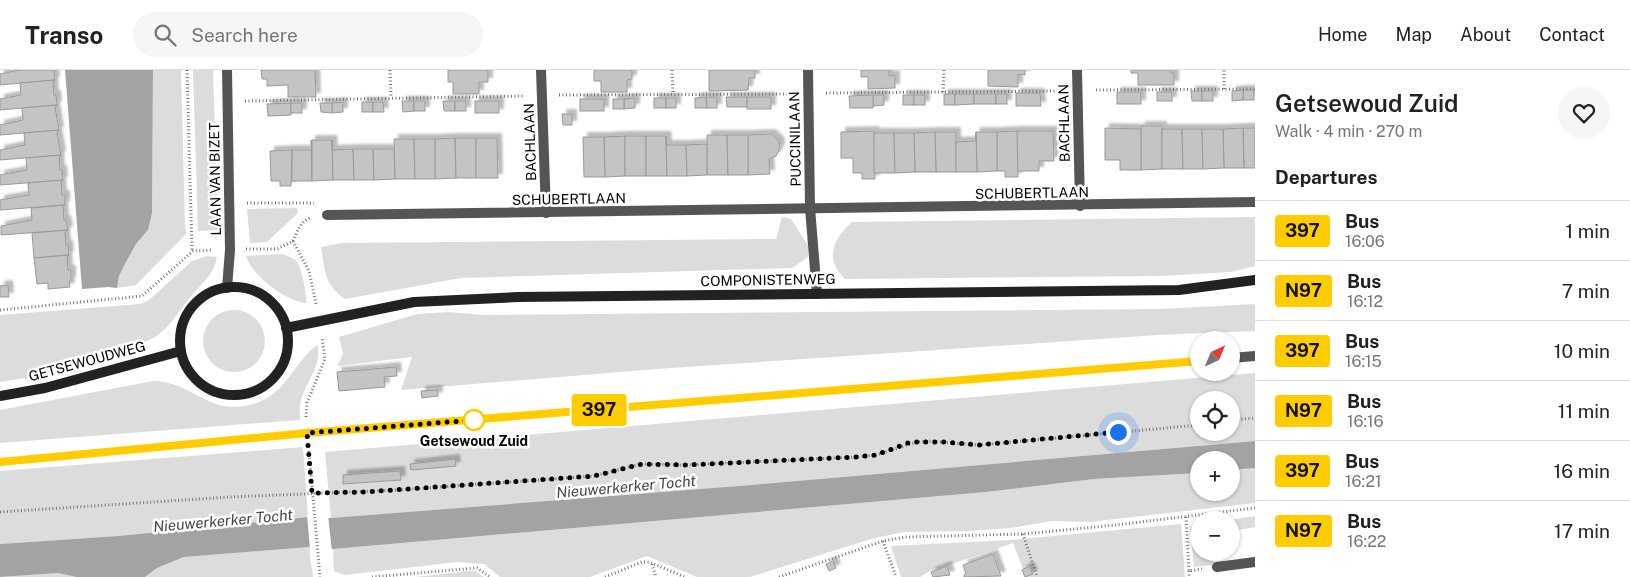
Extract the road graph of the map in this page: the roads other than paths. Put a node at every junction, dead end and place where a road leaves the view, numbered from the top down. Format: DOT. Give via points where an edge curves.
graph roads {
  1 [pos="227,70"];
  2 [pos="541,70"];
  3 [pos="808,70"];
  4 [pos="1078,70"];
  5 [pos="1255,202"];
  6 [pos="1080,206"];
  7 [pos="810,208"];
  8 [pos="546,213"];
  9 [pos="327,215"];
  10 [pos="1254,280"];
  11 [pos="228,288"];
  12 [pos="817,294"];
  13 [pos="286,328"];
  14 [pos="181,351"];
  15 [pos="1255,356"];
  16 [pos="1240,357"];
  17 [pos="1190,362"];
  18 [pos="0,396"];
  19 [pos="0,462"];
  20 [pos="1255,562"];
  21 [pos="1217,567"];
  1 -- 11 [label="street, LAAN VAN BIZET"];
  2 -- 8 [label="street, BACHLAAN"];
  3 -- 7 [label="street, PUCCINILAAN"];
  4 -- 6 [label="street, BACHLAAN"];
  5 -- 6 [label="street, SCHUBERTLAAN"];
  6 -- 7 [label="street, SCHUBERTLAAN"];
  7 -- 8 [label="street, SCHUBERTLAAN"];
  7 -- 12 [label="street"];
  8 -- 9 [label="street, SCHUBERTLAAN"];
  10 -- 12 [label="main road, COMPONISTENWEG" via="1179,290"];
  11 -- 13 [label="main road" via="258,293 280,314"];
  11 -- 14 [label="main road" via="213,291 190,309 183,322"];
  12 -- 13 [label="main road, COMPONISTENWEG" via="518,297 414,302"];
  13 -- 14 [label="main road" via="288,345 284,362 275,377 262,388 246,394 228,395 204,386 186,368"];
  14 -- 18 [label="main road, GETSEWOUDWEG" via="45,388"];
  15 -- 16 [label="street"];
  17 -- 19 [label="street" via="307,433"];
  20 -- 21 [label="street"];
}
